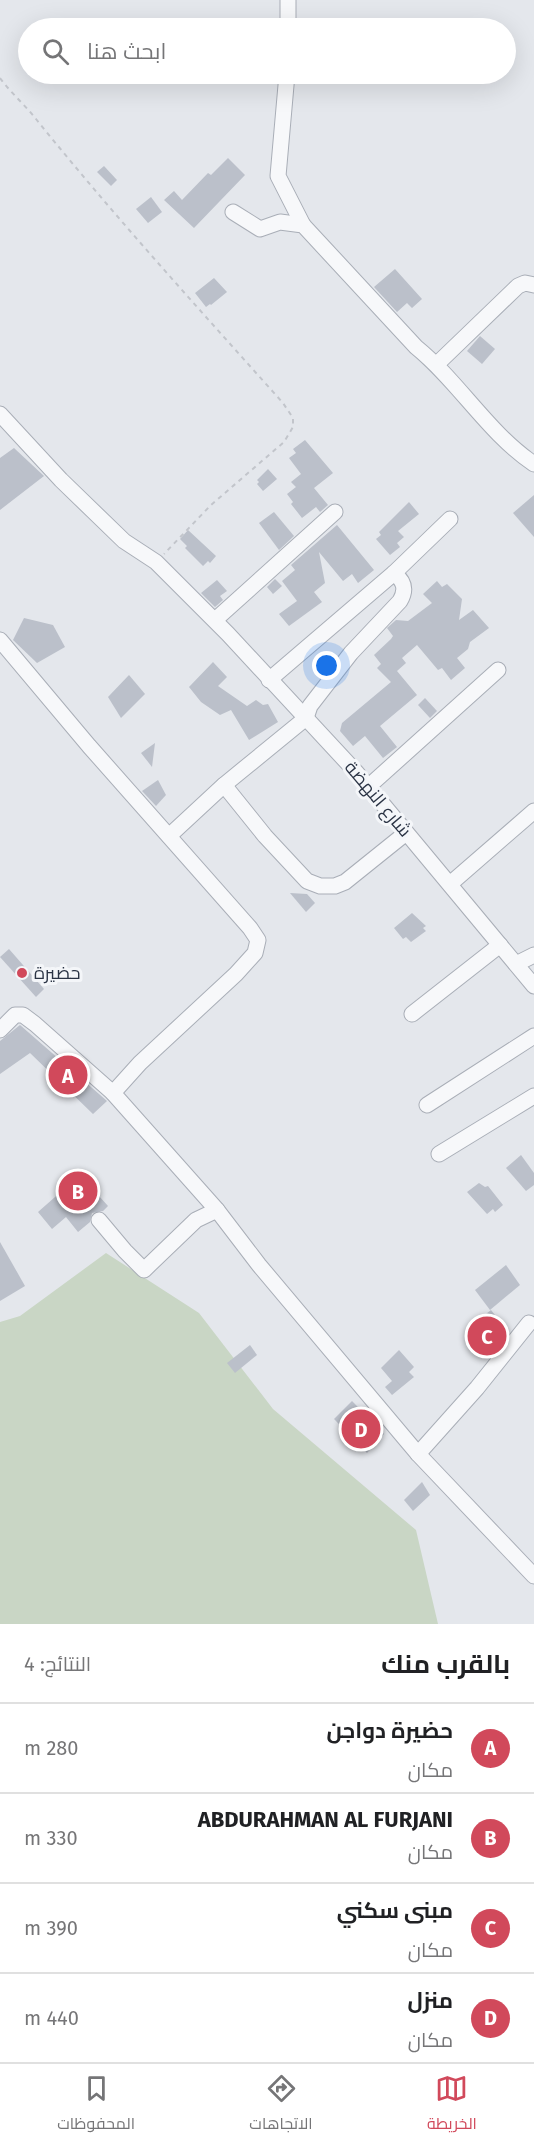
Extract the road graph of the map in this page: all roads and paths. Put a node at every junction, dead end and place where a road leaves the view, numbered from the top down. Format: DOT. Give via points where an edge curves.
graph roads {
  1 [pos="288,0"];
  2 [pos="288,18"];
  3 [pos="0,78"];
  4 [pos="286,84"];
  5 [pos="233,212"];
  6 [pos="303,225"];
  7 [pos="534,285"];
  8 [pos="437,364"];
  9 [pos="0,414"];
  10 [pos="534,464"];
  11 [pos="335,512"];
  12 [pos="450,519"];
  13 [pos="156,562"];
  14 [pos="394,573"];
  15 [pos="215,620"];
  16 [pos="0,640"];
  17 [pos="498,670"];
  18 [pos="269,680"];
  19 [pos="306,718"];
  20 [pos="224,785"];
  21 [pos="368,787"];
  22 [pos="534,811"];
  23 [pos="406,833"];
  24 [pos="169,836"];
  25 [pos="450,884"];
  26 [pos="500,945"];
  27 [pos="534,955"];
  28 [pos="516,964"];
  29 [pos="534,986"];
  30 [pos="412,1014"];
  31 [pos="0,1030"];
  32 [pos="534,1036"];
  33 [pos="113,1093"];
  34 [pos="534,1096"];
  35 [pos="427,1105"];
  36 [pos="439,1154"];
  37 [pos="217,1210"];
  38 [pos="99,1220"];
  39 [pos="530,1323"];
  40 [pos="418,1454"];
  41 [pos="534,1576"];
  1 -- 2 [label="street"];
  3 -- 13 [label="path" via="292,418 293,427 284,442 211,505"];
  4 -- 6 [label="street" via="278,176"];
  5 -- 6 [label="street" via="260,229 280,222"];
  6 -- 8 [label="street" via="416,347"];
  7 -- 8 [label="street" via="518,286"];
  8 -- 10 [label="street" via="515,451"];
  9 -- 13 [label="street, شارع النهضة" via="124,541"];
  11 -- 15 [label="street"];
  12 -- 14 [label="street"];
  13 -- 15 [label="street, شارع النهضة"];
  14 -- 18 [label="street"];
  14 -- 19 [label="street" via="405,593 351,653 310,706"];
  15 -- 18 [label="street, شارع النهضة"];
  16 -- 24 [label="street"];
  17 -- 21 [label="street"];
  18 -- 19 [label="street, شارع النهضة"];
  19 -- 20 [label="street"];
  19 -- 21 [label="street, شارع النهضة"];
  20 -- 23 [label="street" via="307,881 320,886 345,882"];
  20 -- 24 [label="street"];
  21 -- 23 [label="street, شارع النهضة"];
  22 -- 25 [label="street"];
  23 -- 25 [label="street, شارع النهضة"];
  24 -- 33 [label="street" via="250,928 258,946 236,974"];
  25 -- 26 [label="street, شارع النهضة"];
  26 -- 28 [label="street, شارع النهضة"];
  26 -- 30 [label="street"];
  27 -- 28 [label="street"];
  28 -- 29 [label="street, شارع النهضة"];
  31 -- 33 [label="street" via="15,1015 23,1015"];
  32 -- 35 [label="street"];
  33 -- 37 [label="street"];
  34 -- 36 [label="street"];
  37 -- 38 [label="street" via="196,1220 144,1270"];
  37 -- 40 [label="street"];
  39 -- 40 [label="street"];
  40 -- 41 [label="street"];
}
